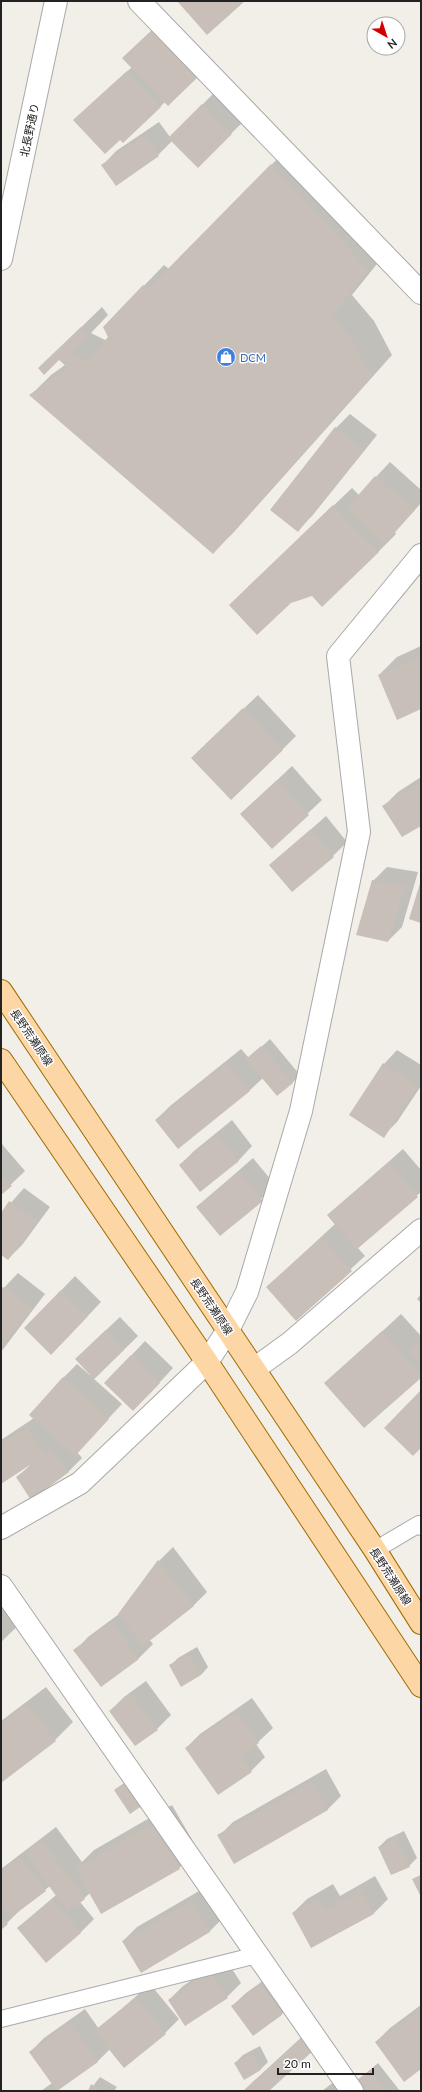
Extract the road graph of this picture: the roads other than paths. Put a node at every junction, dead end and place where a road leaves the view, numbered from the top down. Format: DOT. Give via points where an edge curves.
graph roads {
  1 [pos="56,1"];
  2 [pos="139,1"];
  3 [pos="1,259"];
  4 [pos="421,293"];
  5 [pos="421,555"];
  6 [pos="1,991"];
  7 [pos="1,1060"];
  8 [pos="421,1230"];
  9 [pos="228,1330"];
  10 [pos="207,1362"];
  11 [pos="254,1369"];
  12 [pos="421,1527"];
  13 [pos="1,1528"];
  14 [pos="375,1550"];
  15 [pos="1,1586"];
  16 [pos="421,1623"];
  17 [pos="421,1686"];
  18 [pos="257,1955"];
  19 [pos="1,2019"];
  20 [pos="352,2091"];
  1 -- 3 [label="street, 北長野通り"];
  2 -- 4 [label="street"];
  5 -- 9 [label="street" via="338,656 359,832 301,1111 247,1292"];
  6 -- 9 [label="main road, 長野荒瀬原線"];
  7 -- 10 [label="main road"];
  8 -- 11 [label="street" via="290,1343"];
  9 -- 10 [label="street"];
  9 -- 11 [label="main road, 長野荒瀬原線"];
  10 -- 13 [label="street" via="80,1483"];
  10 -- 17 [label="main road"];
  11 -- 14 [label="main road, 長野荒瀬原線"];
  12 -- 14 [label="lane" via="419,1524"];
  14 -- 16 [label="main road, 長野荒瀬原線"];
  15 -- 18 [label="street"];
  18 -- 19 [label="lane"];
  18 -- 20 [label="street"];
}
